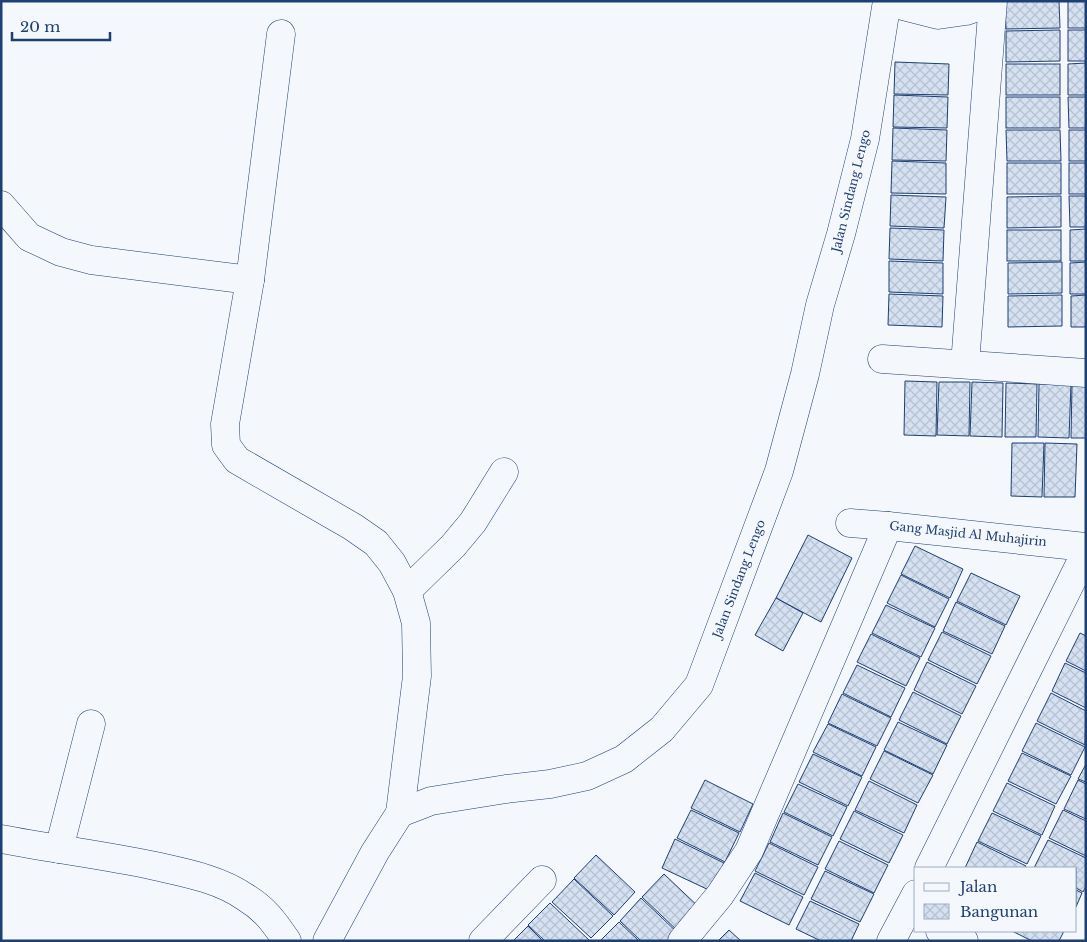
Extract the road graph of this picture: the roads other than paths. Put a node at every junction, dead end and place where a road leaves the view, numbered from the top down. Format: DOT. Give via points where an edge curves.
graph roads {
  1 [pos="887,2"];
  2 [pos="992,2"];
  3 [pos="282,34"];
  4 [pos="1,205"];
  5 [pos="250,280"];
  6 [pos="882,360"];
  7 [pos="965,364"];
  8 [pos="1086,373"];
  9 [pos="504,472"];
  10 [pos="850,523"];
  11 [pos="888,526"];
  12 [pos="1086,547"];
  13 [pos="1086,552"];
  14 [pos="407,591"];
  15 [pos="91,724"];
  16 [pos="400,813"];
  17 [pos="1,839"];
  18 [pos="59,849"];
  19 [pos="929,867"];
  20 [pos="542,880"];
  21 [pos="912,910"];
  22 [pos="942,932"];
  23 [pos="287,941"];
  24 [pos="327,941"];
  25 [pos="483,941"];
  26 [pos="682,941"];
  27 [pos="891,941"];
  28 [pos="964,941"];
  1 -- 2 [label="street" via="938,15 966,11"];
  1 -- 16 [label="street, Jalan Sindang Lengo" via="865,139 779,472 699,685 662,729 624,759 587,776 431,801"];
  2 -- 7 [label="street"];
  3 -- 5 [label="street"];
  4 -- 5 [label="street" via="29,237 61,252 91,260"];
  5 -- 14 [label="street" via="225,424 226,445 237,460 376,543 392,563"];
  6 -- 7 [label="street"];
  7 -- 8 [label="street"];
  9 -- 14 [label="street" via="473,522"];
  10 -- 11 [label="street, Gang Masjid Al Muhajirin"];
  11 -- 12 [label="street, Gang Masjid Al Muhajirin"];
  11 -- 26 [label="street" via="748,851 720,895"];
  13 -- 19 [label="street"];
  14 -- 16 [label="street" via="416,623 417,676"];
  15 -- 18 [label="street"];
  16 -- 24 [label="street"];
  17 -- 18 [label="street"];
  18 -- 23 [label="street" via="113,857 214,881 245,896 268,915"];
  20 -- 25 [label="street"];
  21 -- 27 [label="street"];
  22 -- 28 [label="street"];
}
